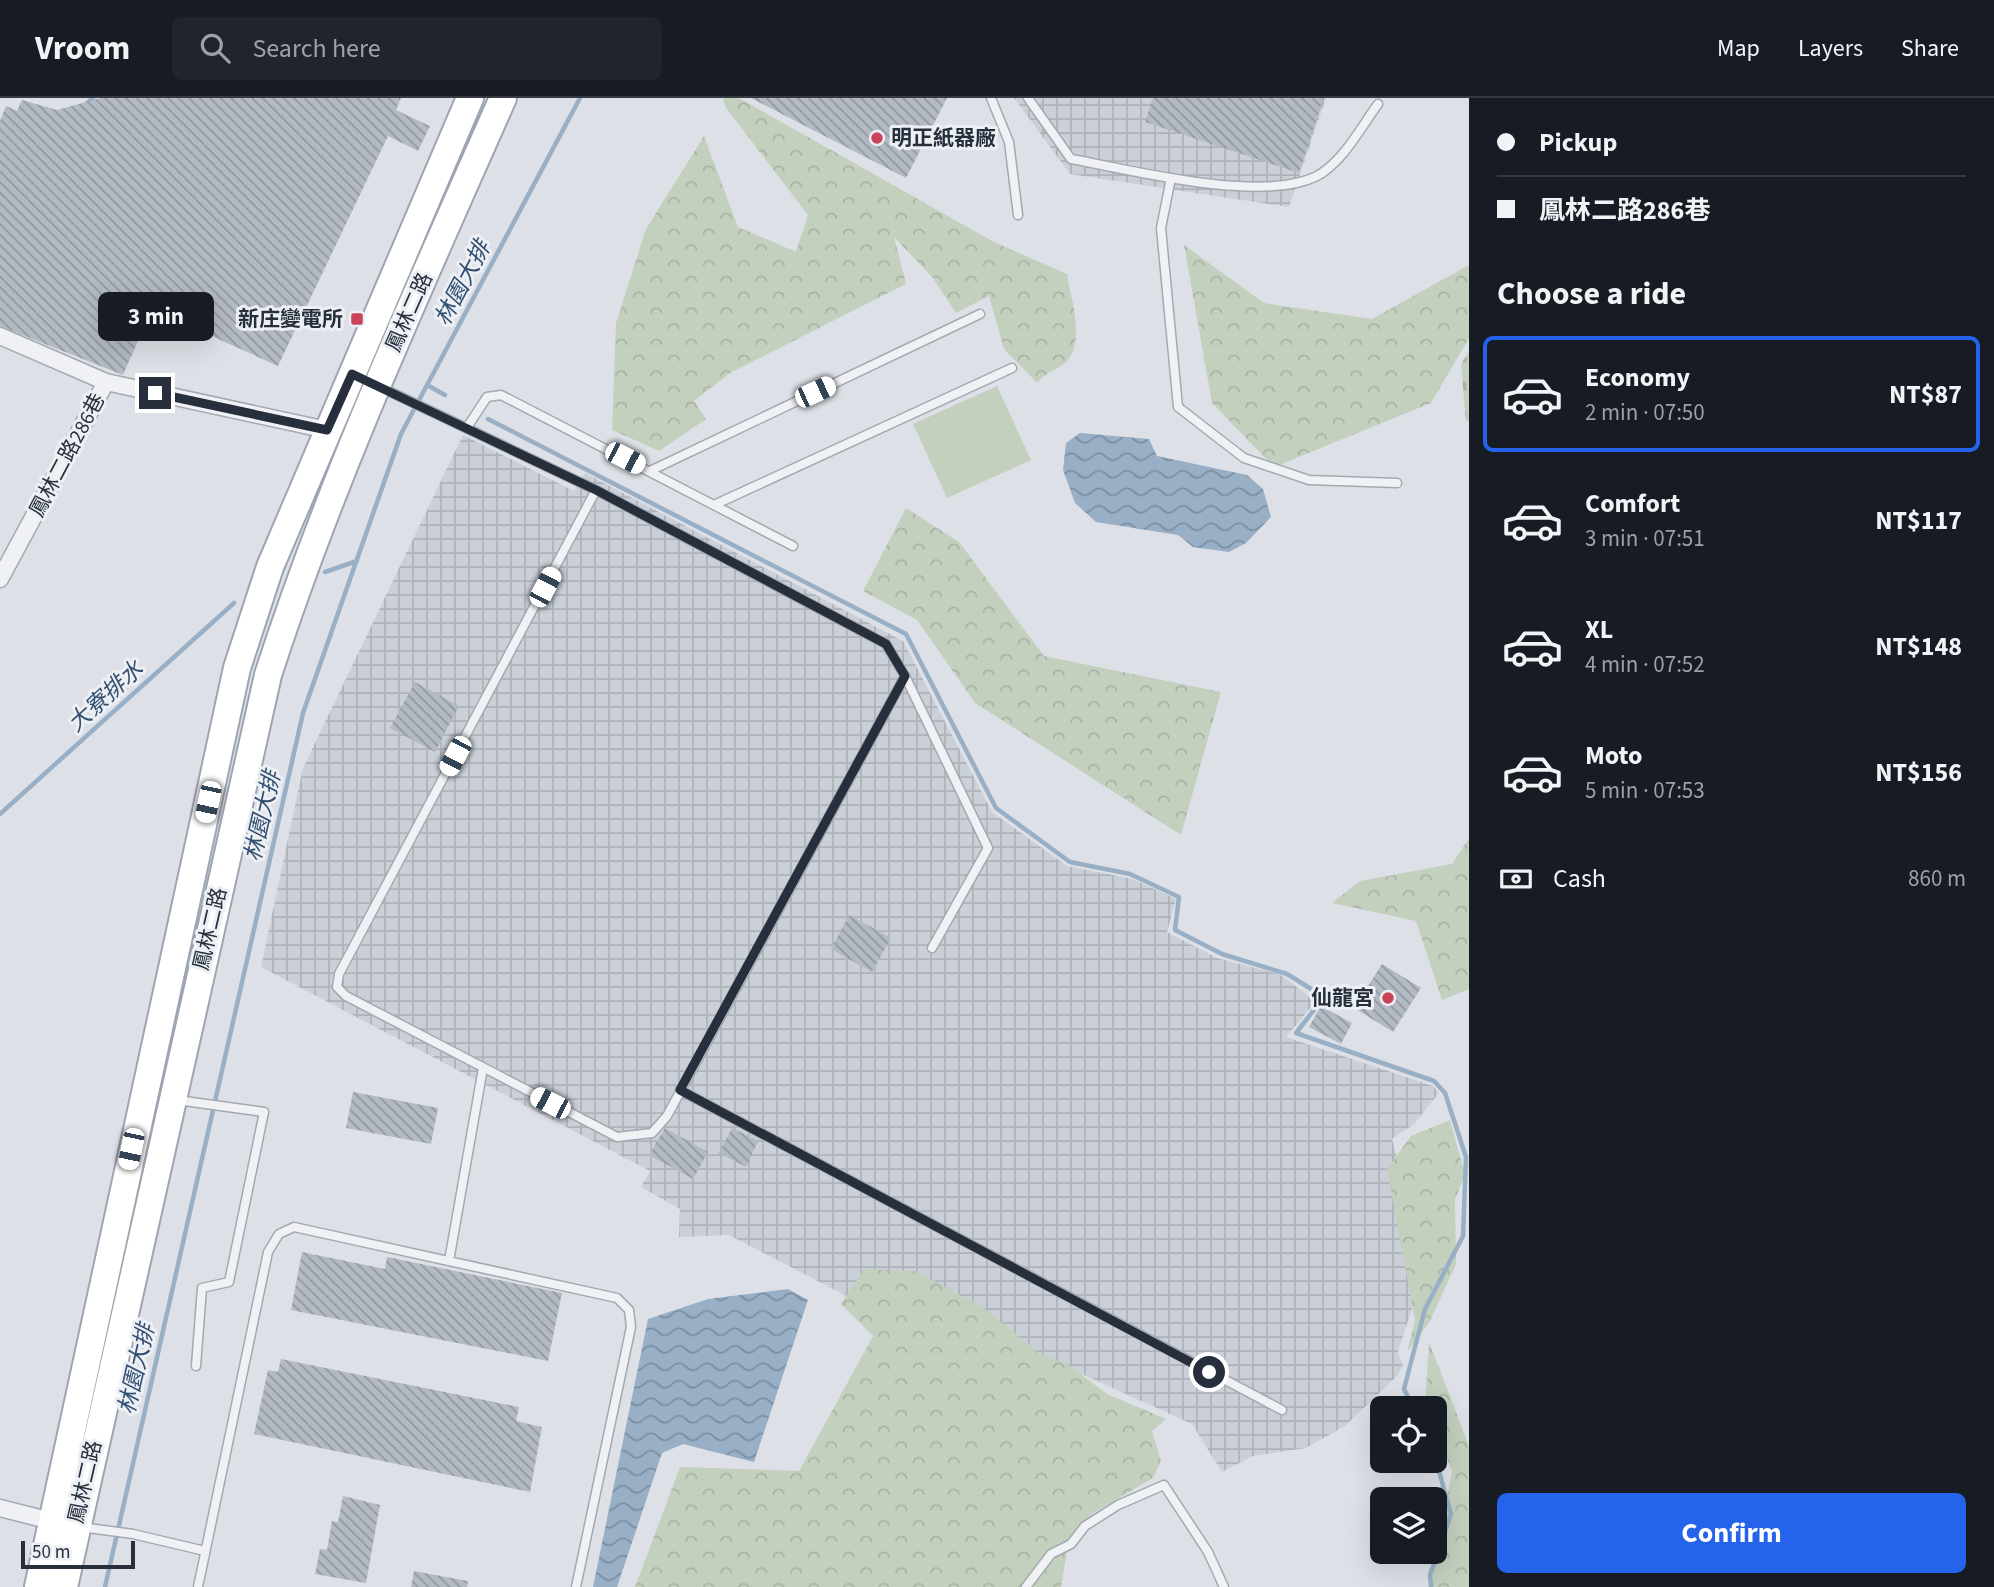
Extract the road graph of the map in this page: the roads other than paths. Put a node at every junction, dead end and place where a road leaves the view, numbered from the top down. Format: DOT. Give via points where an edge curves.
graph roads {
  1 [pos="470,98"];
  2 [pos="503,98"];
  3 [pos="991,98"];
  4 [pos="1028,98"];
  5 [pos="1378,104"];
  6 [pos="1171,178"];
  7 [pos="1018,215"];
  8 [pos="979,314"];
  9 [pos="0,336"];
  10 [pos="1012,368"];
  11 [pos="352,374"];
  12 [pos="106,382"];
  13 [pos="383,388"];
  14 [pos="468,426"];
  15 [pos="327,430"];
  16 [pos="650,471"];
  17 [pos="1397,483"];
  18 [pos="596,490"];
  19 [pos="714,505"];
  20 [pos="793,546"];
  21 [pos="0,579"];
  22 [pos="905,676"];
  23 [pos="932,948"];
  24 [pos="484,1068"];
  25 [pos="680,1090"];
  26 [pos="164,1098"];
  27 [pos="450,1261"];
  28 [pos="196,1366"];
  29 [pos="1282,1410"];
  30 [pos="0,1508"];
  31 [pos="62,1524"];
  32 [pos="205,1551"];
  33 [pos="38,1587"];
  34 [pos="64,1587"];
  35 [pos="198,1587"];
  36 [pos="576,1587"];
  37 [pos="1026,1587"];
  38 [pos="1224,1587"];
  1 -- 11 [label="main road, 鳳林二路"];
  2 -- 13 [label="main road, 鳳林二路"];
  3 -- 7 [label="lane" via="1009,142"];
  4 -- 6 [label="lane" via="1071,159"];
  5 -- 6 [label="lane" via="1332,164 1315,177 1251,186"];
  6 -- 17 [label="lane" via="1161,228 1178,408 1244,458 1309,480"];
  8 -- 16 [label="lane"];
  9 -- 12 [label="street"];
  10 -- 19 [label="lane"];
  11 -- 13 [label="lane"];
  11 -- 15 [label="main road, 鳳林二路"];
  12 -- 15 [label="street, 鳳林二路286巷"];
  12 -- 21 [label="street, 鳳林二路286巷"];
  13 -- 14 [label="lane"];
  13 -- 26 [label="main road, 鳳林二路" via="301,573 268,675"];
  14 -- 16 [label="lane" via="487,397 501,395"];
  14 -- 18 [label="lane"];
  15 -- 26 [label="main road, 鳳林二路" via="270,567 237,668"];
  16 -- 19 [label="lane"];
  18 -- 22 [label="lane" via="886,644"];
  18 -- 24 [label="lane" via="339,974 337,987 346,996"];
  19 -- 20 [label="lane"];
  22 -- 23 [label="lane" via="988,848"];
  22 -- 25 [label="lane"];
  24 -- 25 [label="lane" via="617,1138 652,1133"];
  24 -- 27 [label="lane"];
  25 -- 29 [label="lane"];
  26 -- 28 [label="lane" via="264,1112 229,1282 202,1288"];
  26 -- 31 [label="main road, 鳳林二路"];
  27 -- 32 [label="lane" via="294,1227 279,1234 268,1252"];
  27 -- 36 [label="lane" via="617,1298 629,1310 631,1327"];
  30 -- 31 [label="street"];
  31 -- 32 [label="lane" via="125,1532"];
  31 -- 33 [label="main road, 鳳林二路"];
  31 -- 34 [label="main road, 鳳林二路"];
  32 -- 35 [label="lane"];
  37 -- 38 [label="lane" via="1051,1554 1071,1544 1085,1527 1118,1505 1164,1485 1208,1552"];
}
